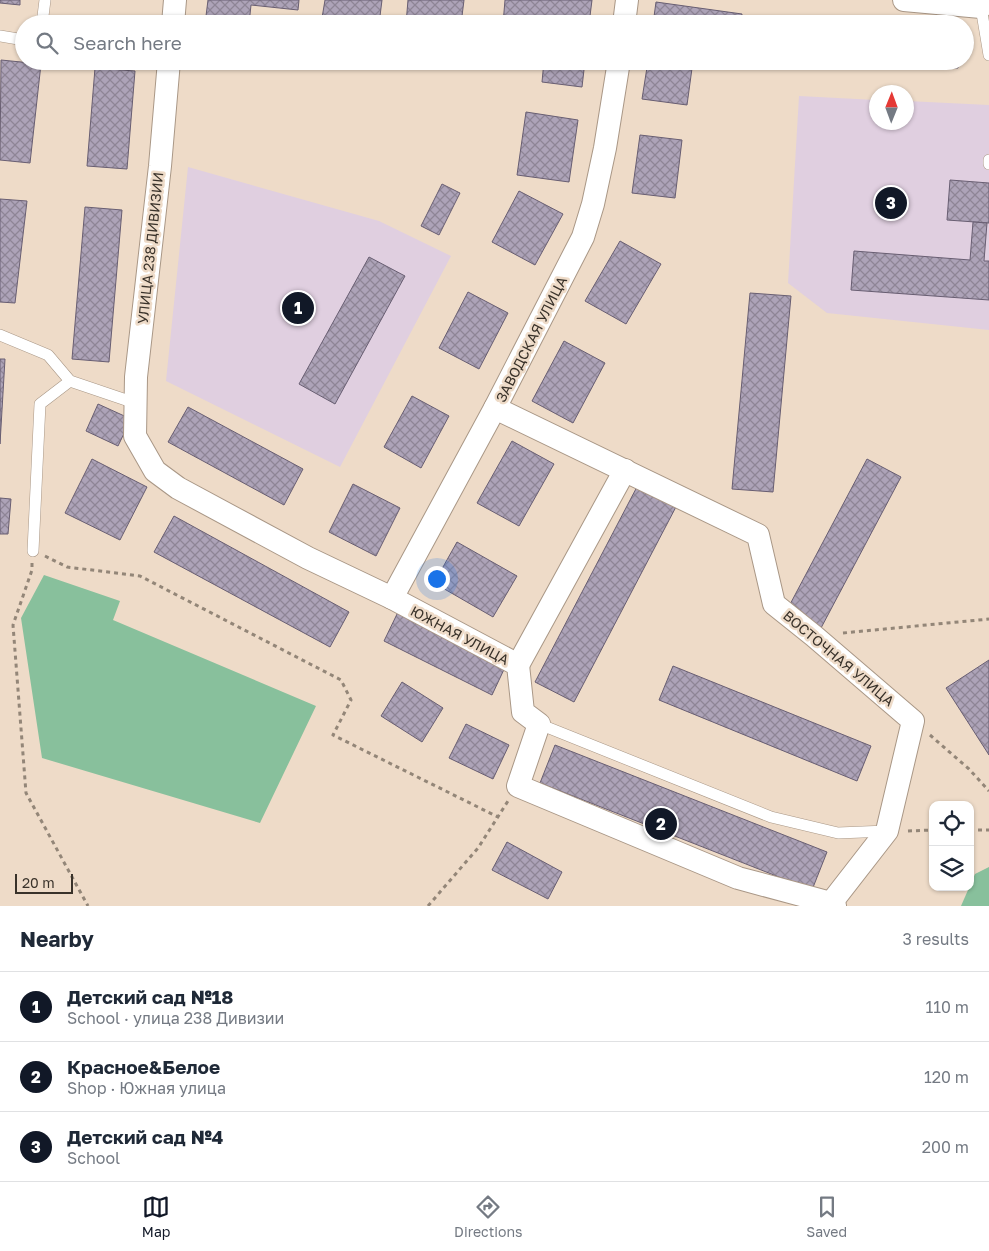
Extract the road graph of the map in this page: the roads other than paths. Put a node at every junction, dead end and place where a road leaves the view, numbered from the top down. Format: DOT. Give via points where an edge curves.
graph roads {
  1 [pos="45,0"];
  2 [pos="175,0"];
  3 [pos="626,0"];
  4 [pos="904,0"];
  5 [pos="983,7"];
  6 [pos="43,15"];
  7 [pos="174,15"];
  8 [pos="625,15"];
  9 [pos="0,36"];
  10 [pos="15,38"];
  11 [pos="989,54"];
  12 [pos="168,70"];
  13 [pos="618,70"];
  14 [pos="989,160"];
  15 [pos="989,164"];
  16 [pos="0,335"];
  17 [pos="70,380"];
  18 [pos="136,403"];
  19 [pos="495,408"];
  20 [pos="135,436"];
  21 [pos="625,470"];
  22 [pos="33,550"];
  23 [pos="392,598"];
  24 [pos="518,665"];
  25 [pos="539,724"];
  26 [pos="887,831"];
  27 [pos="833,905"];
  1 -- 6 [label="lane"];
  2 -- 7 [label="street"];
  3 -- 8 [label="street"];
  4 -- 5 [label="street"];
  5 -- 11 [label="lane"];
  9 -- 10 [label="lane"];
  12 -- 18 [label="street, УЛИЦА 238 ДИВИЗИИ" via="136,377"];
  13 -- 19 [label="street, ЗАВОДСКАЯ УЛИЦА" via="605,148 582,238"];
  14 -- 15 [label="lane"];
  16 -- 17 [label="lane" via="48,355"];
  17 -- 18 [label="lane"];
  17 -- 22 [label="lane" via="40,404"];
  18 -- 20 [label="street, УЛИЦА 238 ДИВИЗИИ"];
  19 -- 21 [label="street, ВОСТОЧНАЯ УЛИЦА"];
  19 -- 23 [label="street, ЗАВОДСКАЯ УЛИЦА"];
  20 -- 23 [label="street, ЮЖНАЯ УЛИЦА" via="155,471 178,488 308,558"];
  21 -- 24 [label="street"];
  21 -- 26 [label="street, ВОСТОЧНАЯ УЛИЦА" via="758,535 774,604 913,721"];
  23 -- 24 [label="street, ЮЖНАЯ УЛИЦА"];
  24 -- 25 [label="street, ЮЖНАЯ УЛИЦА" via="523,712"];
  25 -- 26 [label="lane" via="771,817 838,833"];
  25 -- 27 [label="street" via="518,786 738,878"];
  26 -- 27 [label="street"];
}
